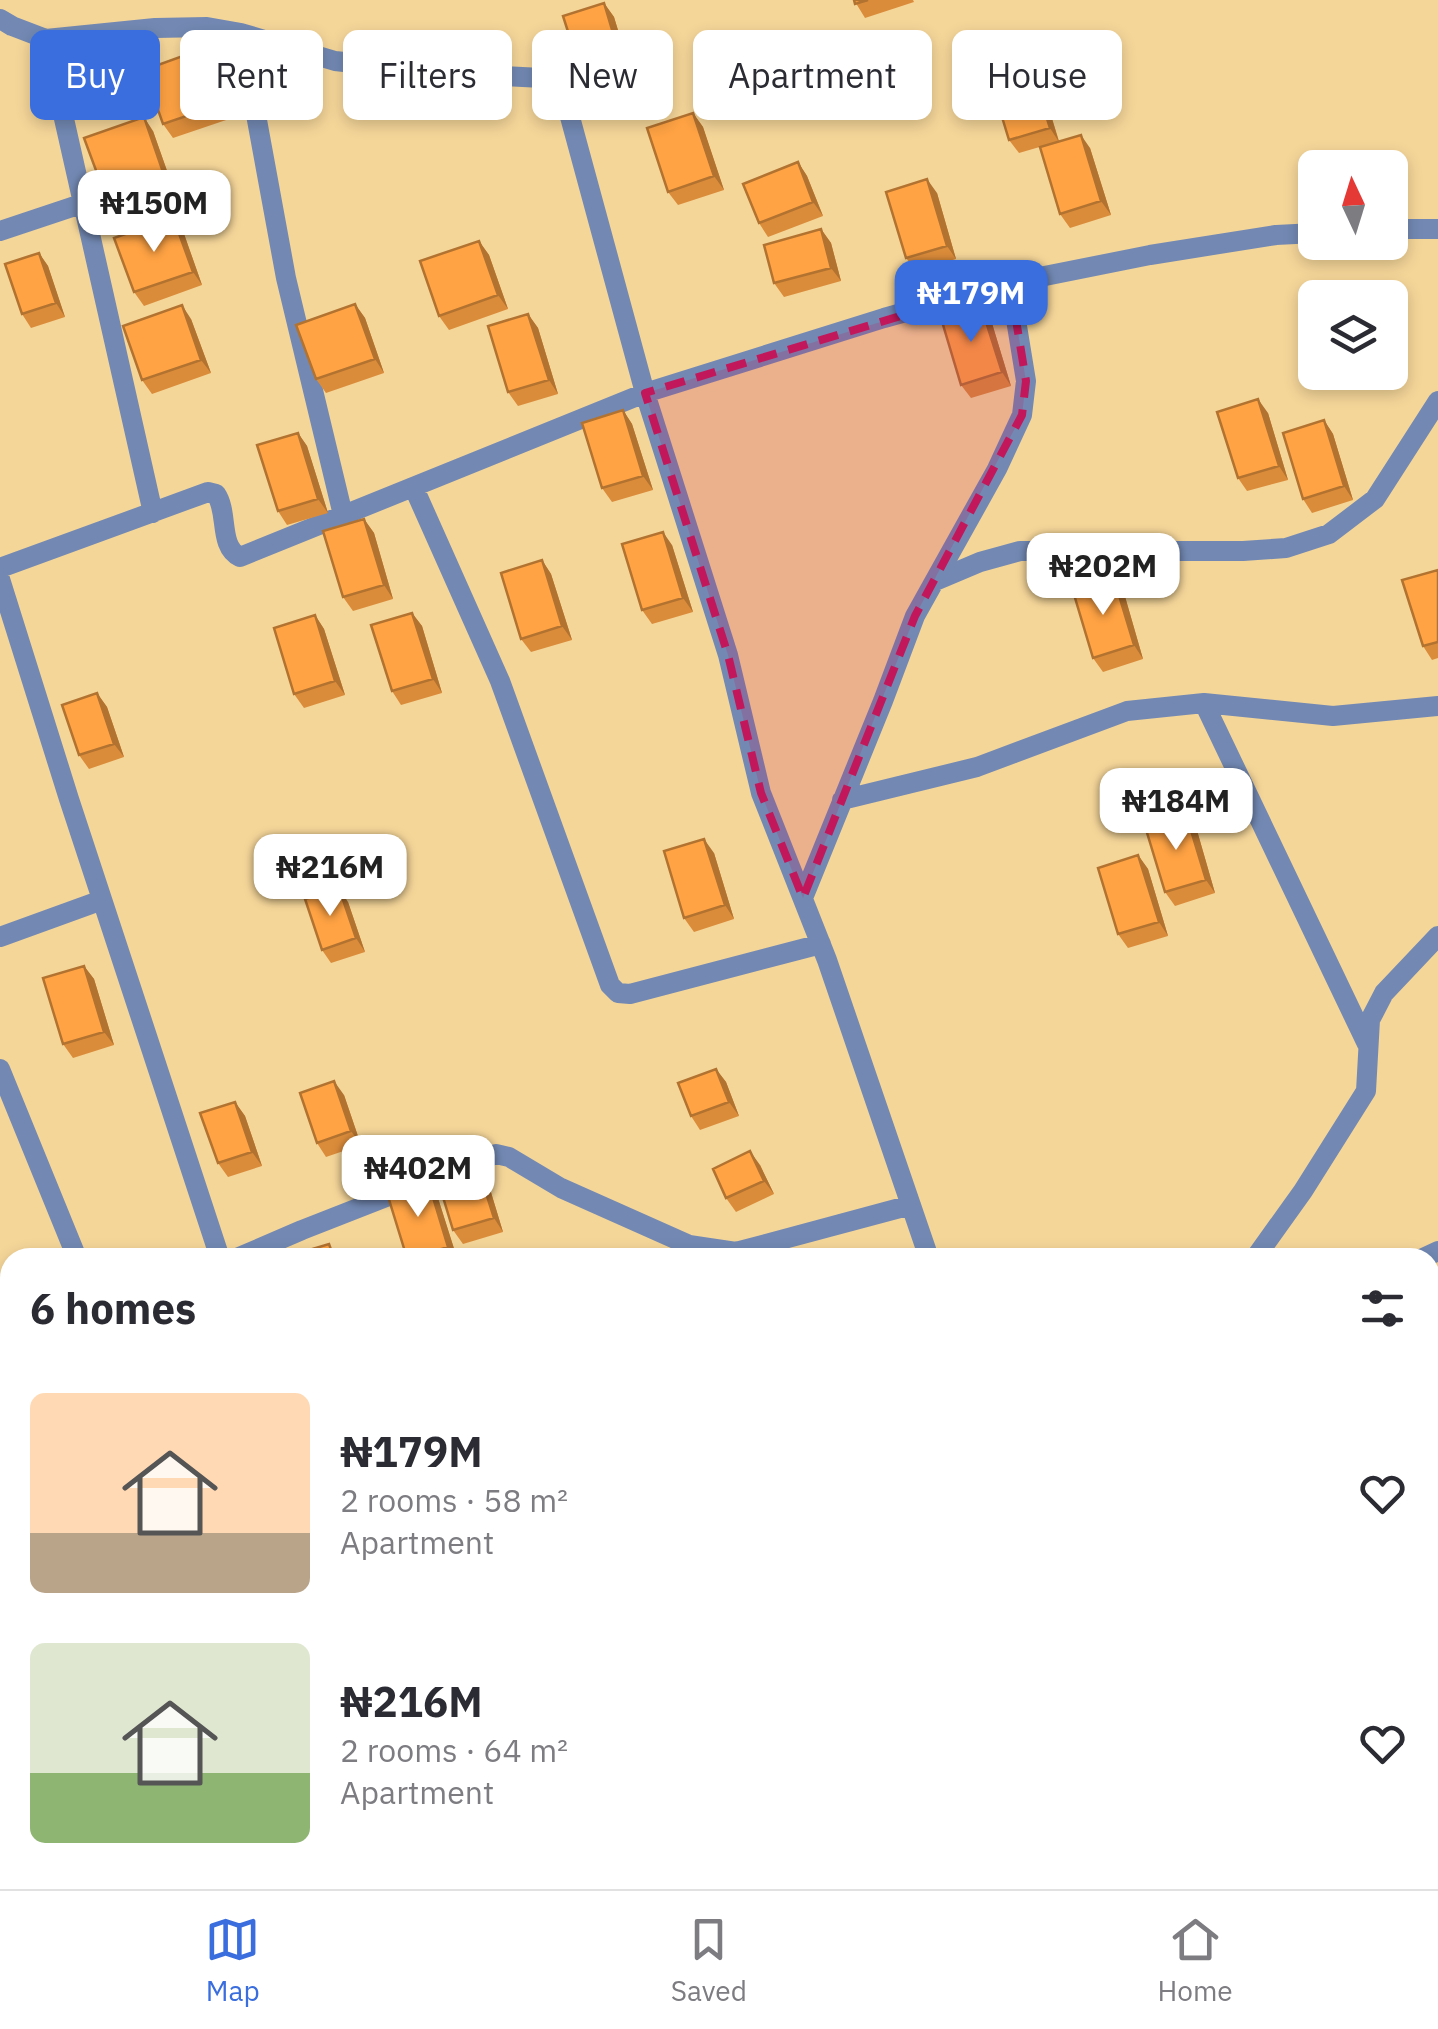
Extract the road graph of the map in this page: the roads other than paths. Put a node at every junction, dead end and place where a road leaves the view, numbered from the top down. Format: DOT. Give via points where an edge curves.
graph roads {
  1 [pos="0,19"];
  2 [pos="135,30"];
  3 [pos="224,30"];
  4 [pos="30,33"];
  5 [pos="323,58"];
  6 [pos="64,120"];
  7 [pos="257,120"];
  8 [pos="82,204"];
  9 [pos="1408,229"];
  10 [pos="1438,229"];
  11 [pos="0,231"];
  12 [pos="1298,234"];
  13 [pos="1010,283"];
  14 [pos="645,392"];
  15 [pos="1438,401"];
  16 [pos="414,488"];
  17 [pos="153,513"];
  18 [pos="343,515"];
  19 [pos="0,568"];
  20 [pos="0,579"];
  21 [pos="935,581"];
  22 [pos="1204,703"];
  23 [pos="1438,706"];
  24 [pos="842,800"];
  25 [pos="803,898"];
  26 [pos="102,900"];
  27 [pos="1438,936"];
  28 [pos="0,937"];
  29 [pos="821,944"];
  30 [pos="1368,1046"];
  31 [pos="0,1069"];
  32 [pos="911,1205"];
  33 [pos="689,1246"];
  34 [pos="73,1248"];
  35 [pos="217,1248"];
  36 [pos="260,1248"];
  37 [pos="686,1248"];
  38 [pos="705,1248"];
  39 [pos="751,1248"];
  40 [pos="925,1248"];
  41 [pos="1262,1248"];
  1 -- 4 [label="street"];
  2 -- 3 [label="street"];
  5 -- 14 [label="street" via="542,78 554,86 570,117"];
  6 -- 8 [label="street"];
  7 -- 18 [label="street" via="286,278"];
  8 -- 11 [label="street"];
  8 -- 17 [label="street"];
  9 -- 10 [label="street"];
  12 -- 13 [label="street" via="1150,254"];
  13 -- 14 [label="street"];
  13 -- 21 [label="street" via="1026,381 1022,415"];
  14 -- 16 [label="street"];
  14 -- 25 [label="street" via="728,654 760,793"];
  15 -- 21 [label="street" via="1375,498 1329,534 1286,548 1243,551 1020,551"];
  16 -- 18 [label="street"];
  16 -- 29 [label="street" via="500,681 610,986 630,994"];
  17 -- 18 [label="street" via="216,494 228,545 240,557"];
  17 -- 19 [label="street"];
  20 -- 26 [label="street"];
  21 -- 24 [label="street"];
  22 -- 23 [label="street" via="1334,716"];
  22 -- 24 [label="street" via="1127,711 977,767"];
  22 -- 30 [label="street"];
  24 -- 25 [label="street"];
  25 -- 29 [label="street"];
  26 -- 28 [label="street"];
  26 -- 35 [label="street"];
  27 -- 30 [label="street" via="1384,993 1370,1020"];
  29 -- 32 [label="street"];
  30 -- 41 [label="street" via="1366,1091"];
  31 -- 34 [label="street"];
  32 -- 39 [label="street"];
  32 -- 40 [label="street"];
  33 -- 36 [label="street" via="496,1154"];
  33 -- 37 [label="street"];
  33 -- 38 [label="street"];
}
